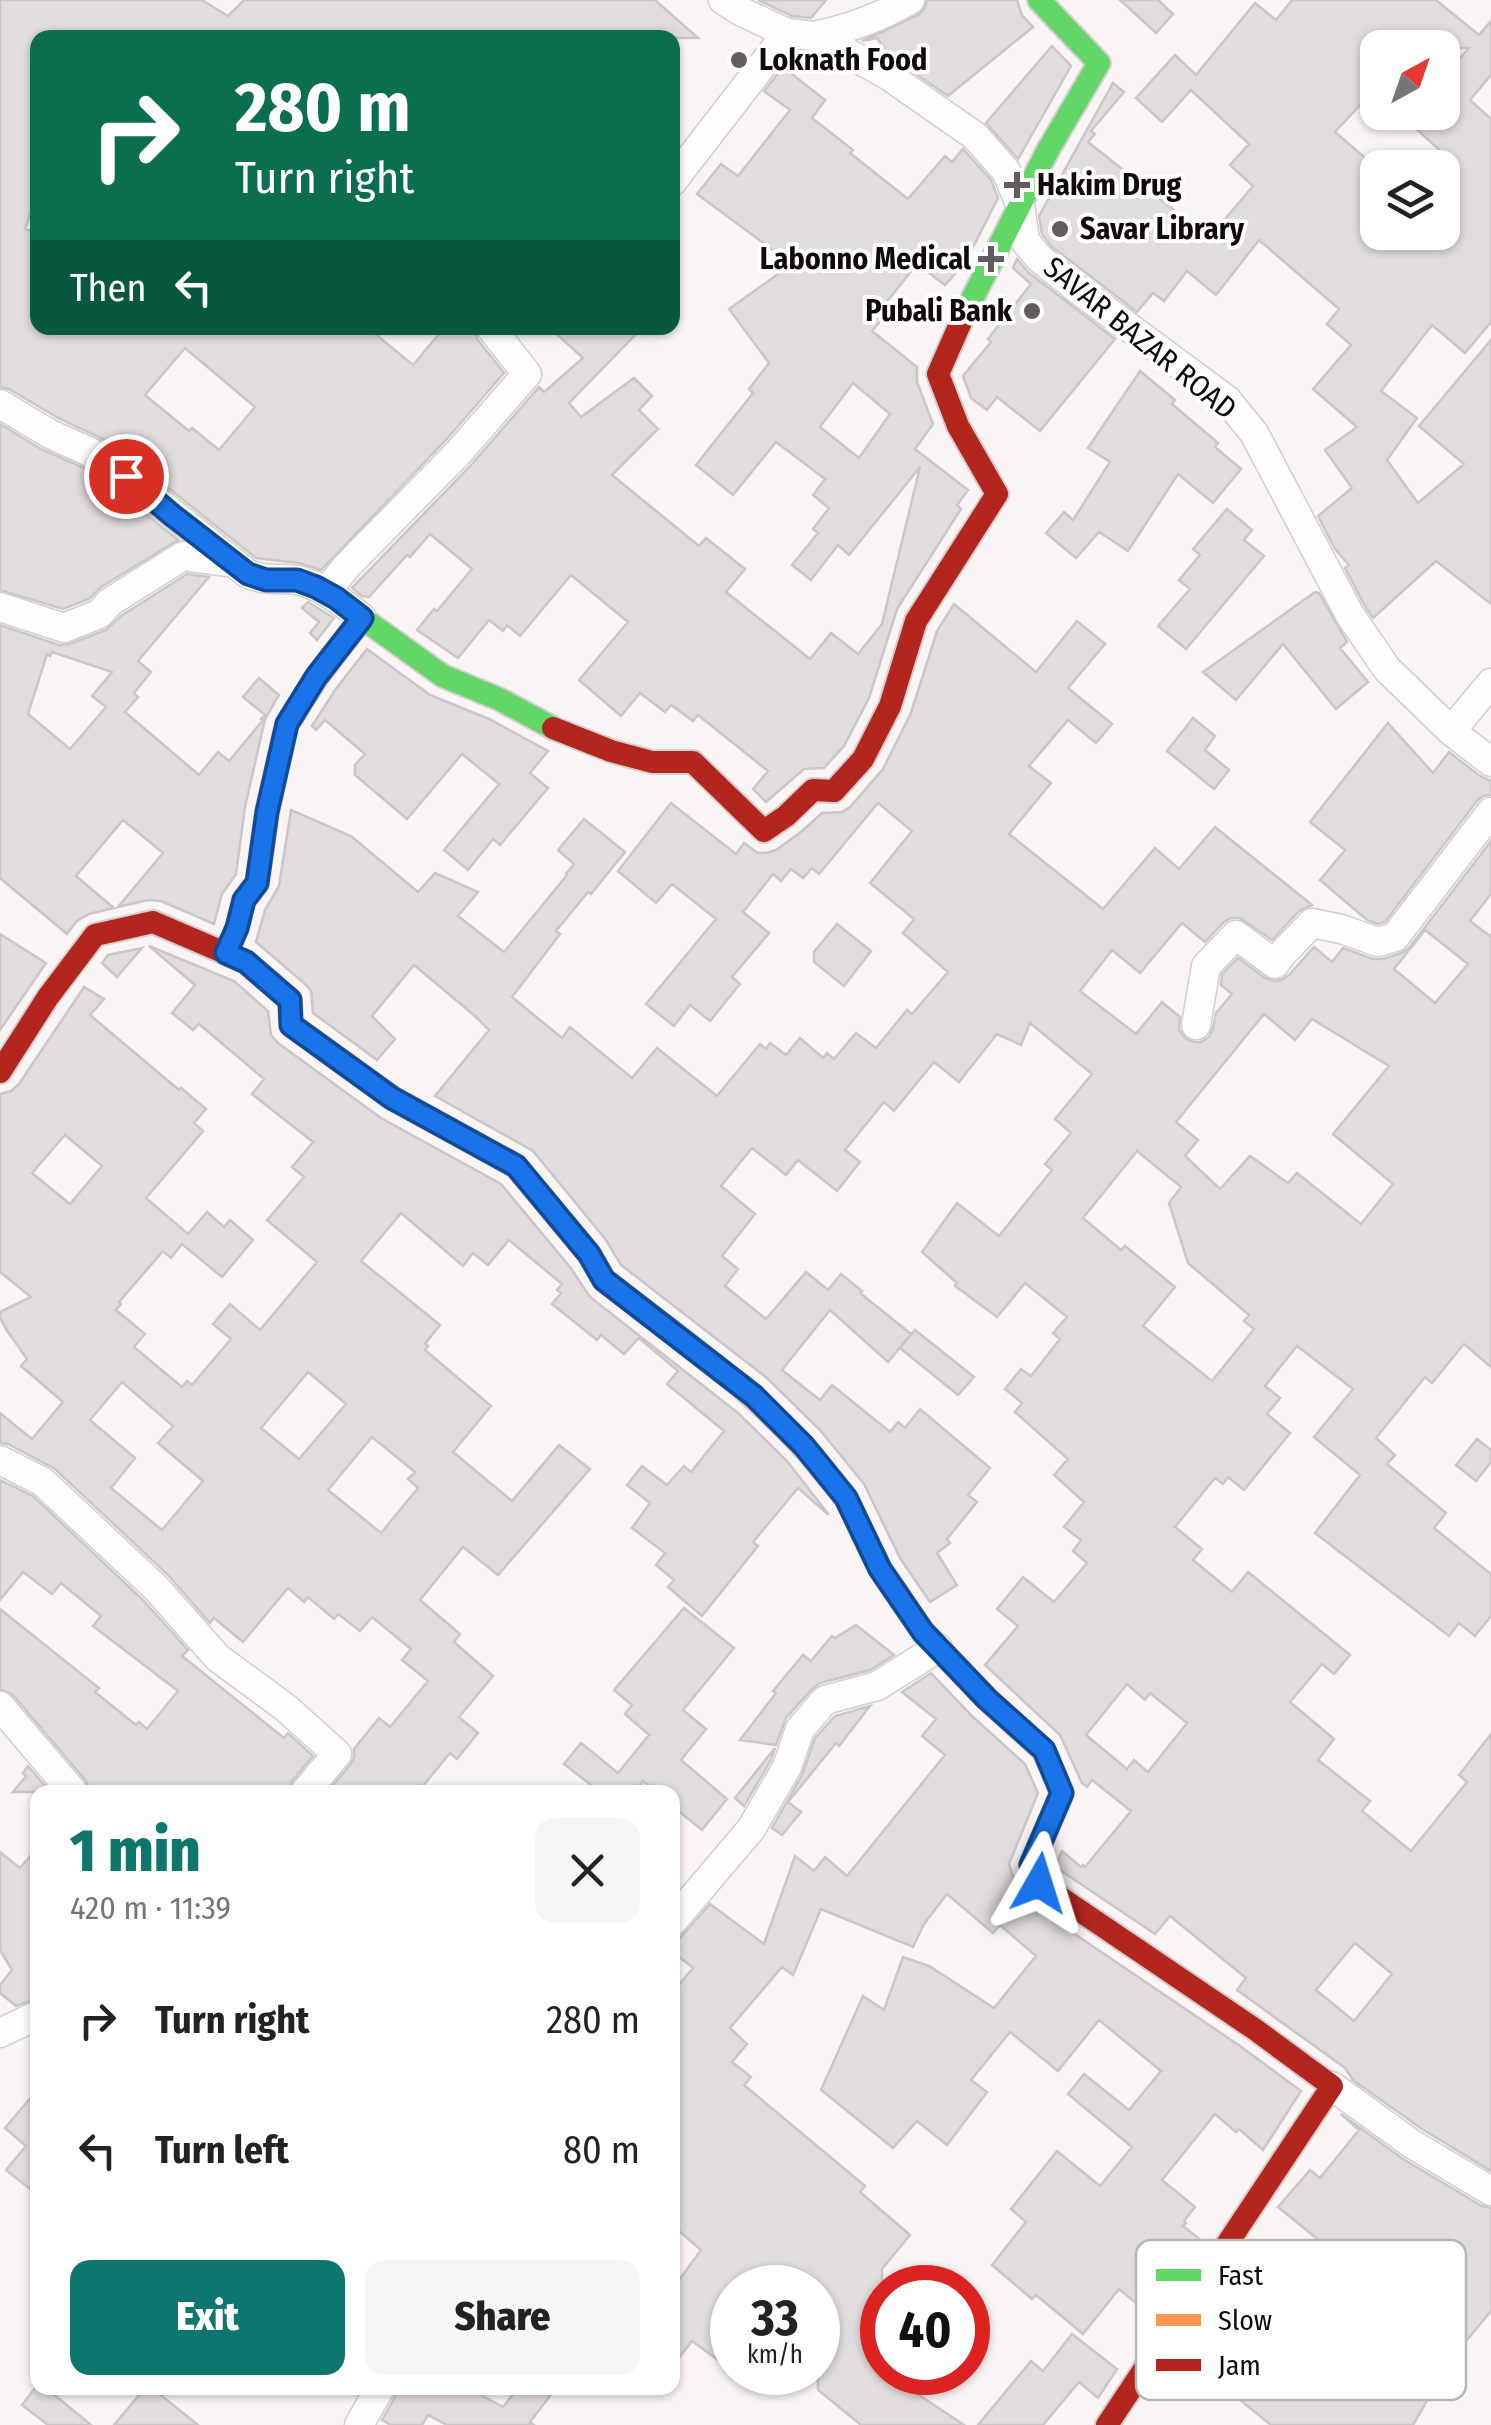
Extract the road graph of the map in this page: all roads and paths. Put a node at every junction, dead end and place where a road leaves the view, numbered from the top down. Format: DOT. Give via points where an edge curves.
graph roads {
  1 [pos="723,0"];
  2 [pos="910,0"];
  3 [pos="1039,0"];
  4 [pos="801,35"];
  5 [pos="680,173"];
  6 [pos="1020,204"];
  7 [pos="496,335"];
  8 [pos="0,404"];
  9 [pos="235,564"];
  10 [pos="326,592"];
  11 [pos="0,607"];
  12 [pos="362,618"];
  13 [pos="1491,683"];
  14 [pos="1451,731"];
  15 [pos="1491,762"];
  16 [pos="1491,812"];
  17 [pos="226,953"];
  18 [pos="1196,1025"];
  19 [pos="0,1072"];
  20 [pos="0,1460"];
  21 [pos="938,1648"];
  22 [pos="0,1706"];
  23 [pos="66,1785"];
  24 [pos="310,1785"];
  25 [pos="680,1913"];
  26 [pos="30,2019"];
  27 [pos="0,2033"];
  28 [pos="1332,2086"];
  29 [pos="1491,2191"];
  30 [pos="1230,2240"];
  31 [pos="1136,2381"];
  32 [pos="377,2395"];
  33 [pos="365,2423"];
  34 [pos="1107,2425"];
  1 -- 4 [label="street, SAVAR BAZAR ROAD"];
  2 -- 4 [label="street" via="846,30"];
  3 -- 6 [label="street" via="1099,63"];
  4 -- 5 [label="street"];
  4 -- 6 [label="street, SAVAR BAZAR ROAD" via="889,76 974,136 1006,171"];
  6 -- 12 [label="street" via="938,374 997,494 916,621 890,706 863,760 834,790 813,790 764,830 693,762 652,762 564,734 443,676"];
  6 -- 14 [label="street, SAVAR BAZAR ROAD" via="1025,241 1039,258 1227,400 1254,433 1350,615 1387,670"];
  7 -- 10 [label="street" via="526,374"];
  8 -- 9 [label="street" via="126,476"];
  9 -- 10 [label="street" via="266,580 297,580"];
  9 -- 11 [label="street" via="183,556 100,614 64,628"];
  10 -- 12 [label="street"];
  12 -- 17 [label="street" via="287,724 257,883 244,900"];
  13 -- 14 [label="street"];
  14 -- 15 [label="street, SAVAR BAZAR ROAD"];
  16 -- 18 [label="street" via="1395,938 1378,942 1312,924 1276,964 1236,935 1206,966"];
  17 -- 19 [label="street" via="154,922 95,935"];
  17 -- 21 [label="street" via="290,1000 291,1025 392,1098 516,1166 604,1280 766,1408 846,1498 880,1569"];
  20 -- 24 [label="street" via="43,1482 156,1588 218,1658 337,1754"];
  21 -- 25 [label="street" via="877,1686 825,1700 800,1729 788,1766 751,1829"];
  21 -- 28 [label="street" via="1044,1750 1062,1793 1031,1865 1039,1883"];
  22 -- 23 [label="street"];
  26 -- 27 [label="street"];
  28 -- 29 [label="street"];
  28 -- 30 [label="street"];
  31 -- 34 [label="street"];
  32 -- 33 [label="street"];
}
